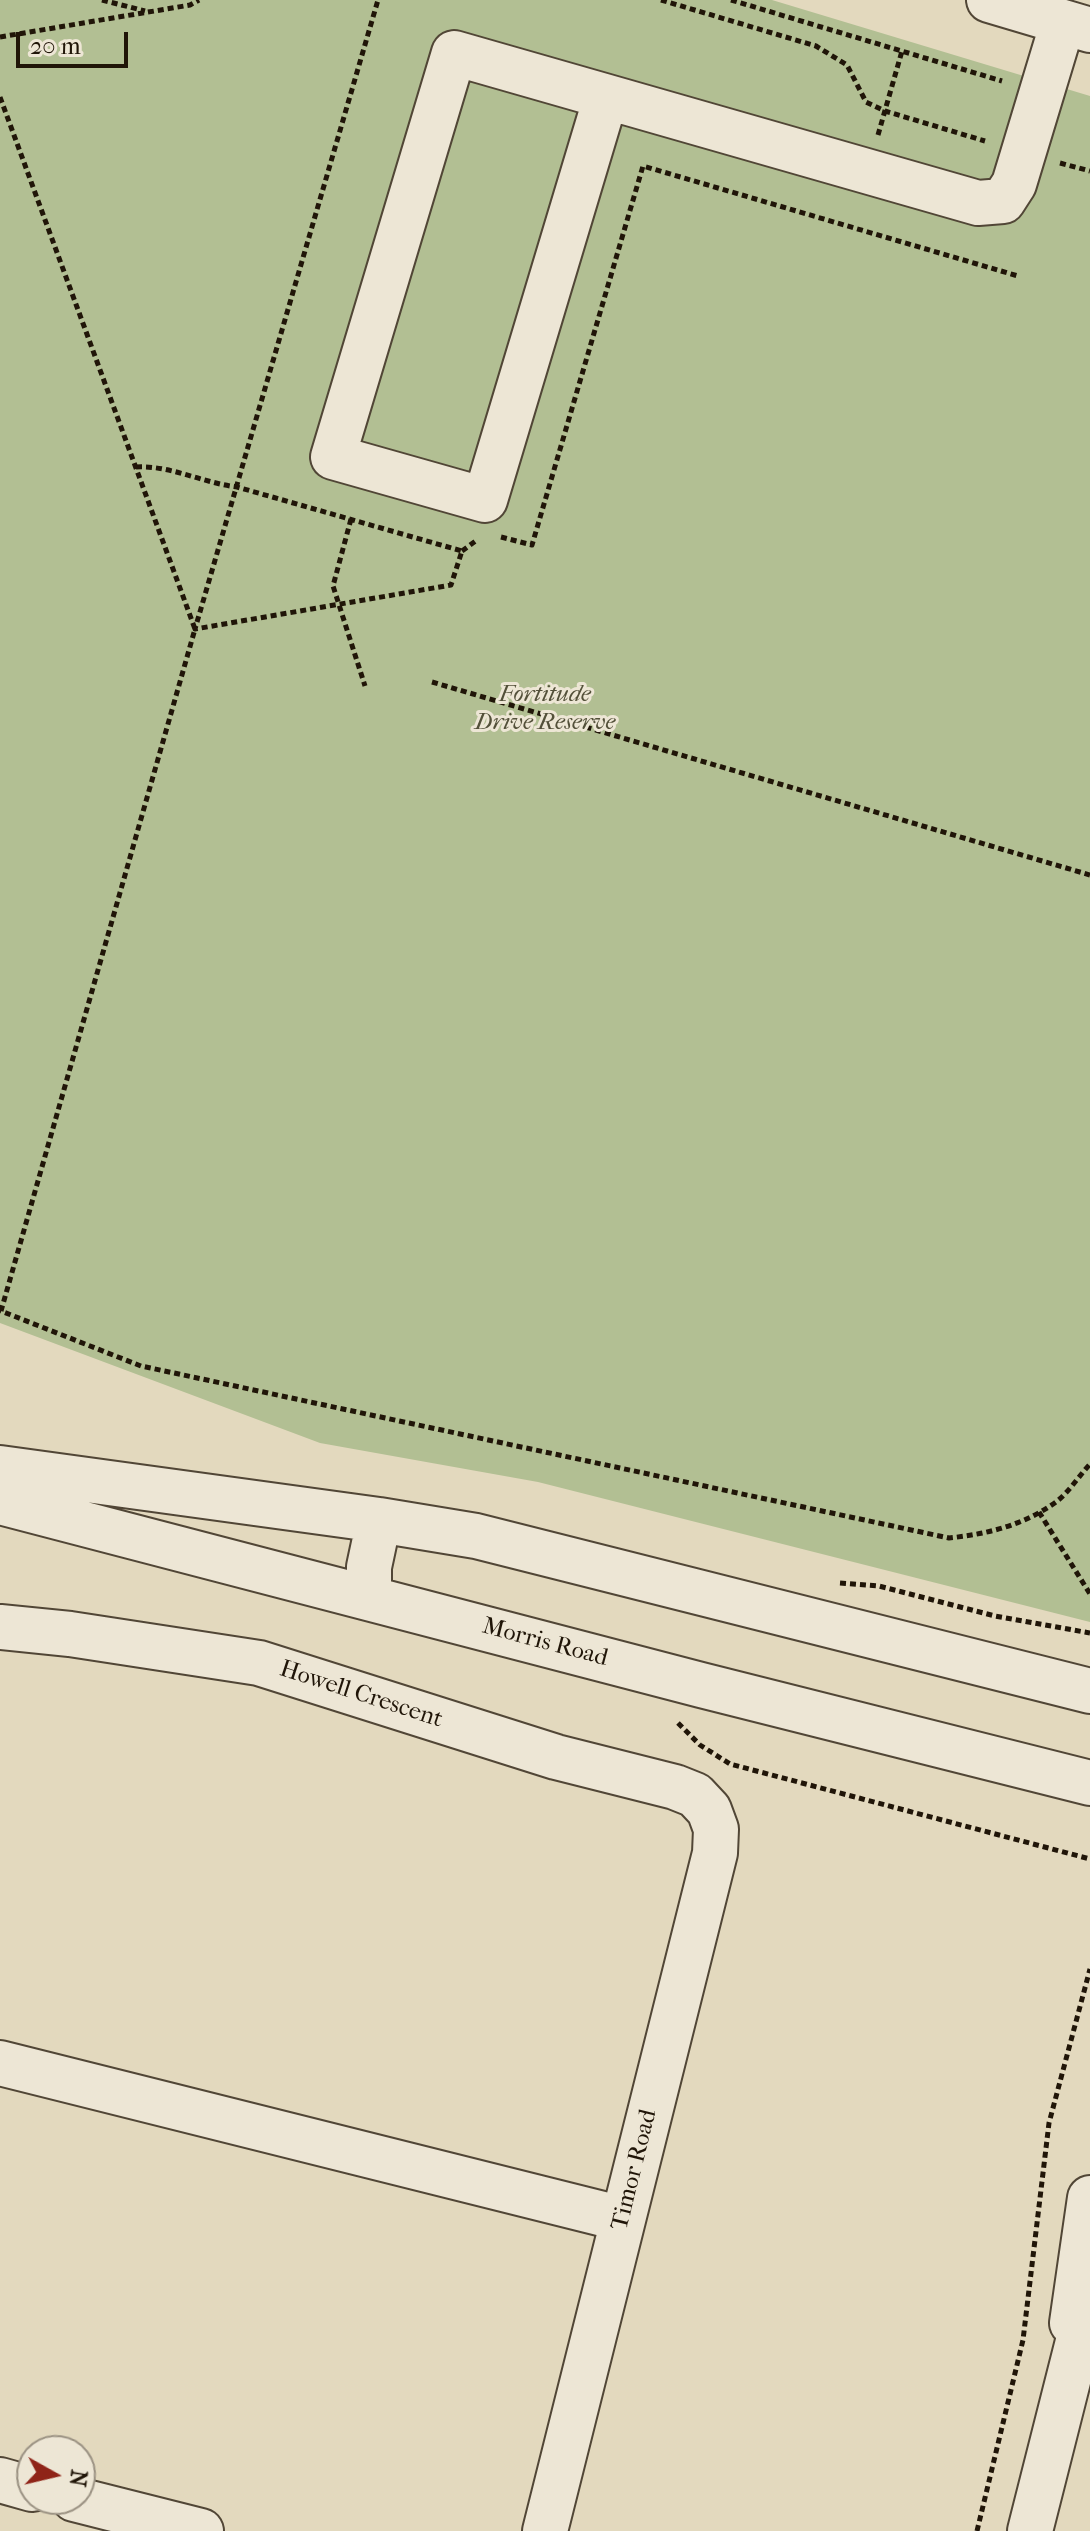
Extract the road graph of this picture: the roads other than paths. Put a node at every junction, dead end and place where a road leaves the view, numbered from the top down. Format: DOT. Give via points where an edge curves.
graph roads {
  1 [pos="989,0"];
  2 [pos="1076,26"];
  3 [pos="606,97"];
  4 [pos="0,1468"];
  5 [pos="0,1502"];
  6 [pos="379,1520"];
  7 [pos="369,1597"];
  8 [pos="0,1627"];
  9 [pos="1090,1691"];
  10 [pos="1090,1783"];
  11 [pos="709,1810"];
  12 [pos="0,2063"];
  13 [pos="1090,2198"];
  14 [pos="623,2219"];
  15 [pos="1090,2294"];
  16 [pos="1059,2417"];
  17 [pos="96,2505"];
  18 [pos="201,2531"];
  19 [pos="545,2531"];
  20 [pos="1030,2531"];
  1 -- 2 [label="street"];
  2 -- 3 [label="street" via="1042,93 1014,184 1003,201 978,203"];
  3 -- 3 [label="street" via="454,53 333,457 485,500"];
  4 -- 6 [label="street"];
  5 -- 7 [label="street, Morris Road"];
  6 -- 7 [label="street"];
  6 -- 9 [label="street" via="476,1536"];
  7 -- 10 [label="street, Morris Road"];
  8 -- 11 [label="street, Howell Crescent" via="259,1663 556,1757 675,1787 695,1795"];
  11 -- 14 [label="street, Timor Road" via="716,1829 715,1853"];
  12 -- 14 [label="street"];
  13 -- 16 [label="street"];
  14 -- 19 [label="street, Timor Road"];
  15 -- 16 [label="street"];
  16 -- 20 [label="street"];
  17 -- 18 [label="street"];
}
